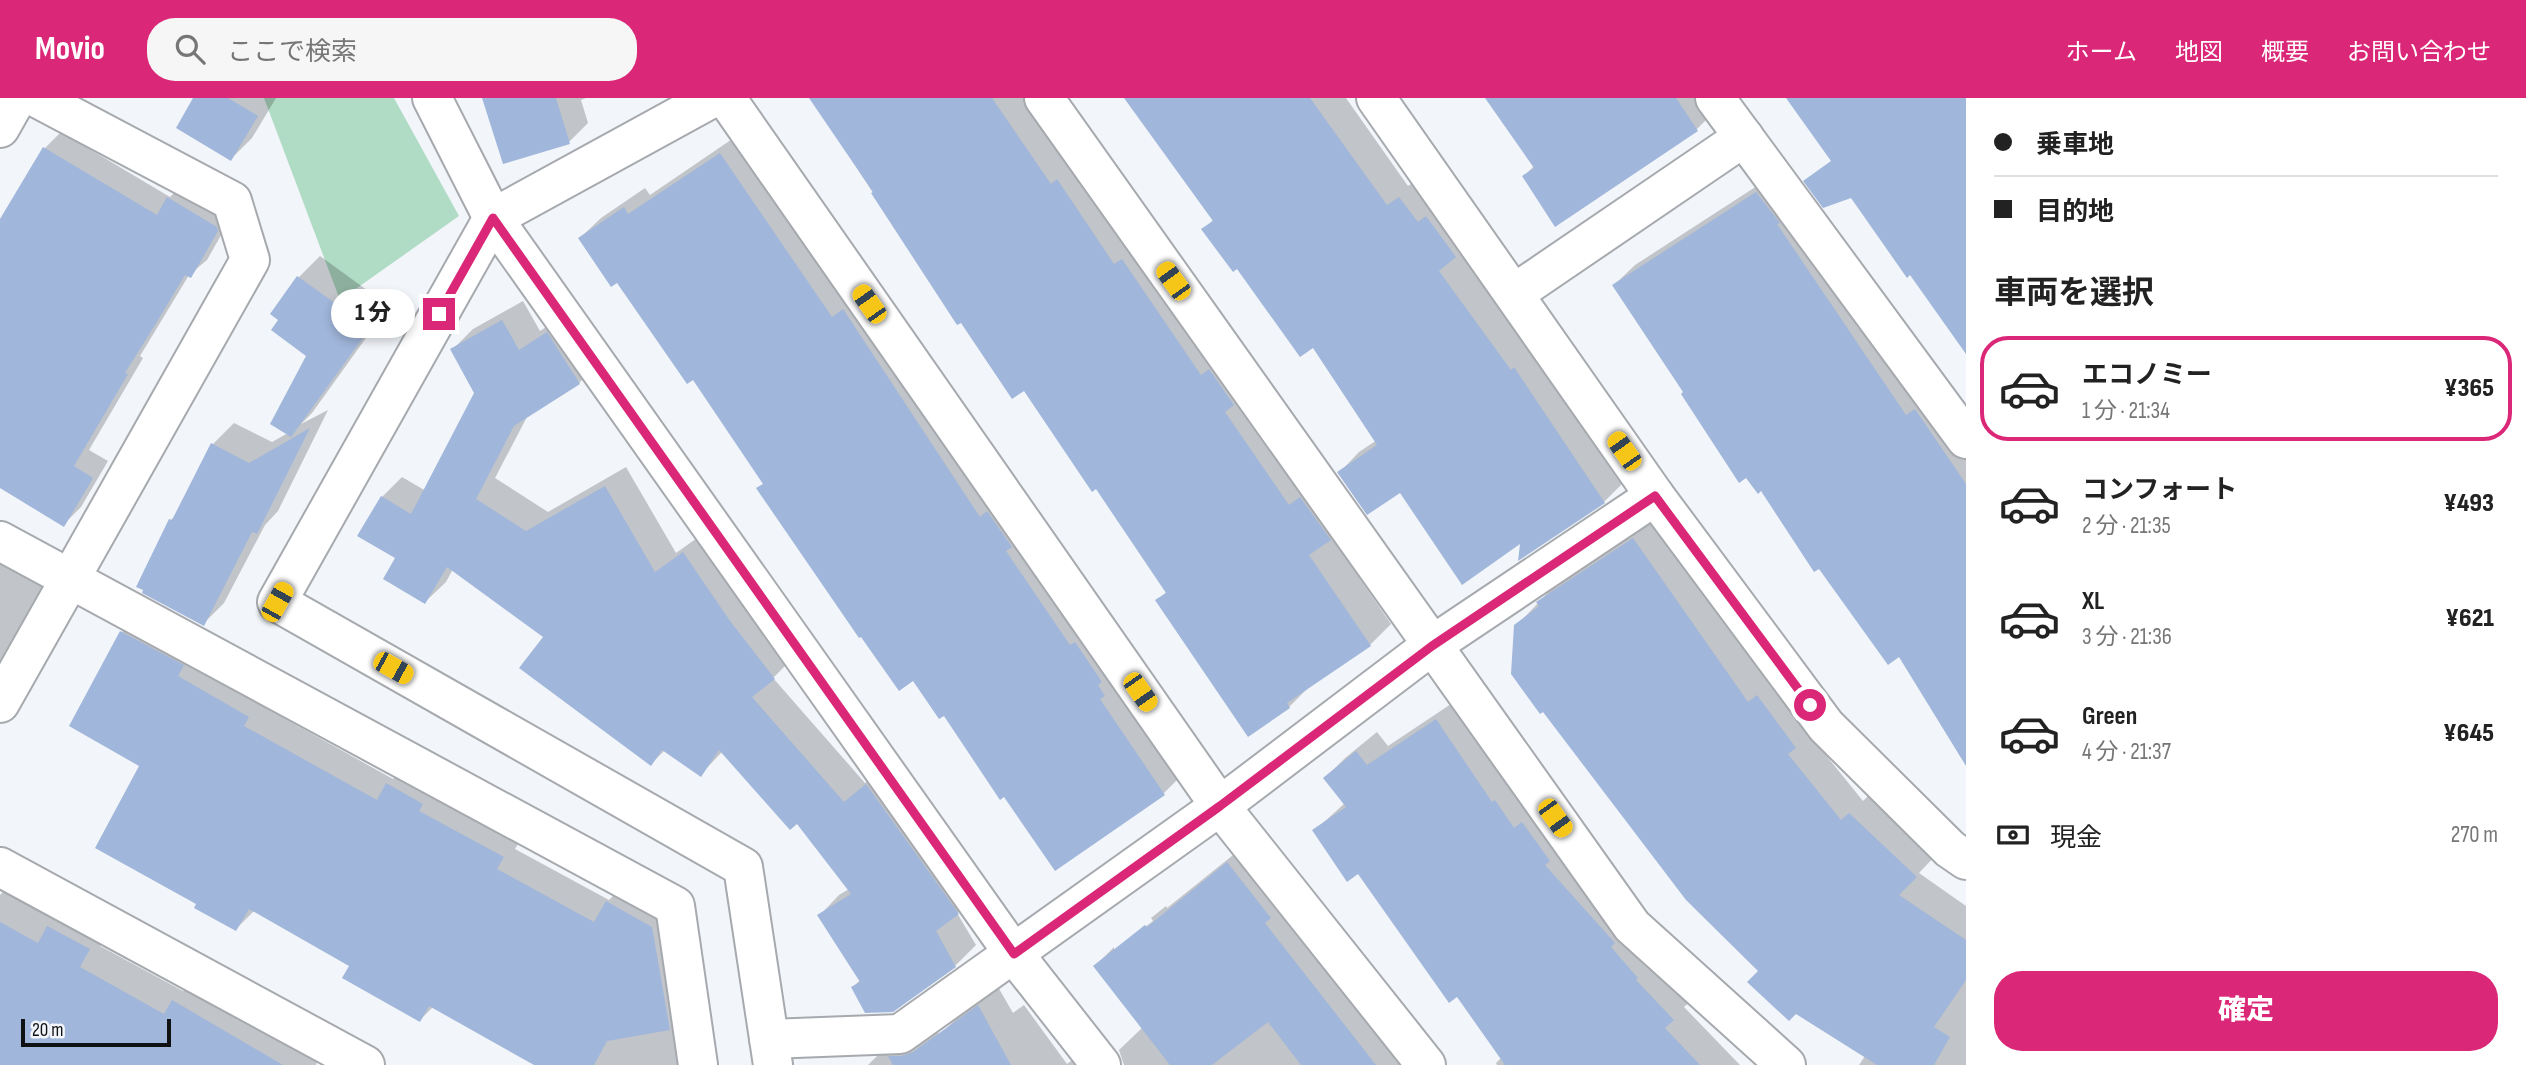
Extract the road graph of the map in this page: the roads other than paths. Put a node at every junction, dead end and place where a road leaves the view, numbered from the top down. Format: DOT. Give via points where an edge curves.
graph roads {
  1 [pos="17,98"];
  2 [pos="37,98"];
  3 [pos="432,98"];
  4 [pos="712,98"];
  5 [pos="726,98"];
  6 [pos="1044,98"];
  7 [pos="1376,98"];
  8 [pos="1716,98"];
  9 [pos="0,128"];
  10 [pos="1744,137"];
  11 [pos="493,218"];
  12 [pos="1515,293"];
  13 [pos="1966,439"];
  14 [pos="1655,496"];
  15 [pos="0,541"];
  16 [pos="71,579"];
  17 [pos="1432,646"];
  18 [pos="0,703"];
  19 [pos="1220,806"];
  20 [pos="1961,844"];
  21 [pos="0,867"];
  22 [pos="1014,954"];
  23 [pos="771,1052"];
  24 [pos="365,1065"];
  25 [pos="698,1065"];
  26 [pos="1101,1065"];
  27 [pos="1426,1065"];
  28 [pos="1786,1065"];
  1 -- 9 [label="street"];
  2 -- 16 [label="street" via="232,201 250,260"];
  3 -- 11 [label="street"];
  4 -- 11 [label="street"];
  5 -- 19 [label="street"];
  6 -- 17 [label="street"];
  7 -- 12 [label="street"];
  8 -- 10 [label="street"];
  10 -- 12 [label="street"];
  10 -- 13 [label="street"];
  11 -- 22 [label="street"];
  11 -- 23 [label="street" via="277,602 743,867"];
  12 -- 14 [label="street"];
  14 -- 17 [label="street"];
  14 -- 20 [label="street" via="1826,726"];
  15 -- 16 [label="street"];
  16 -- 18 [label="street"];
  16 -- 25 [label="street" via="675,906"];
  17 -- 19 [label="street"];
  17 -- 28 [label="street" via="1632,926"];
  19 -- 22 [label="street"];
  19 -- 27 [label="street"];
  21 -- 24 [label="street"];
  22 -- 23 [label="street" via="900,1034"];
  22 -- 26 [label="street"];
}
